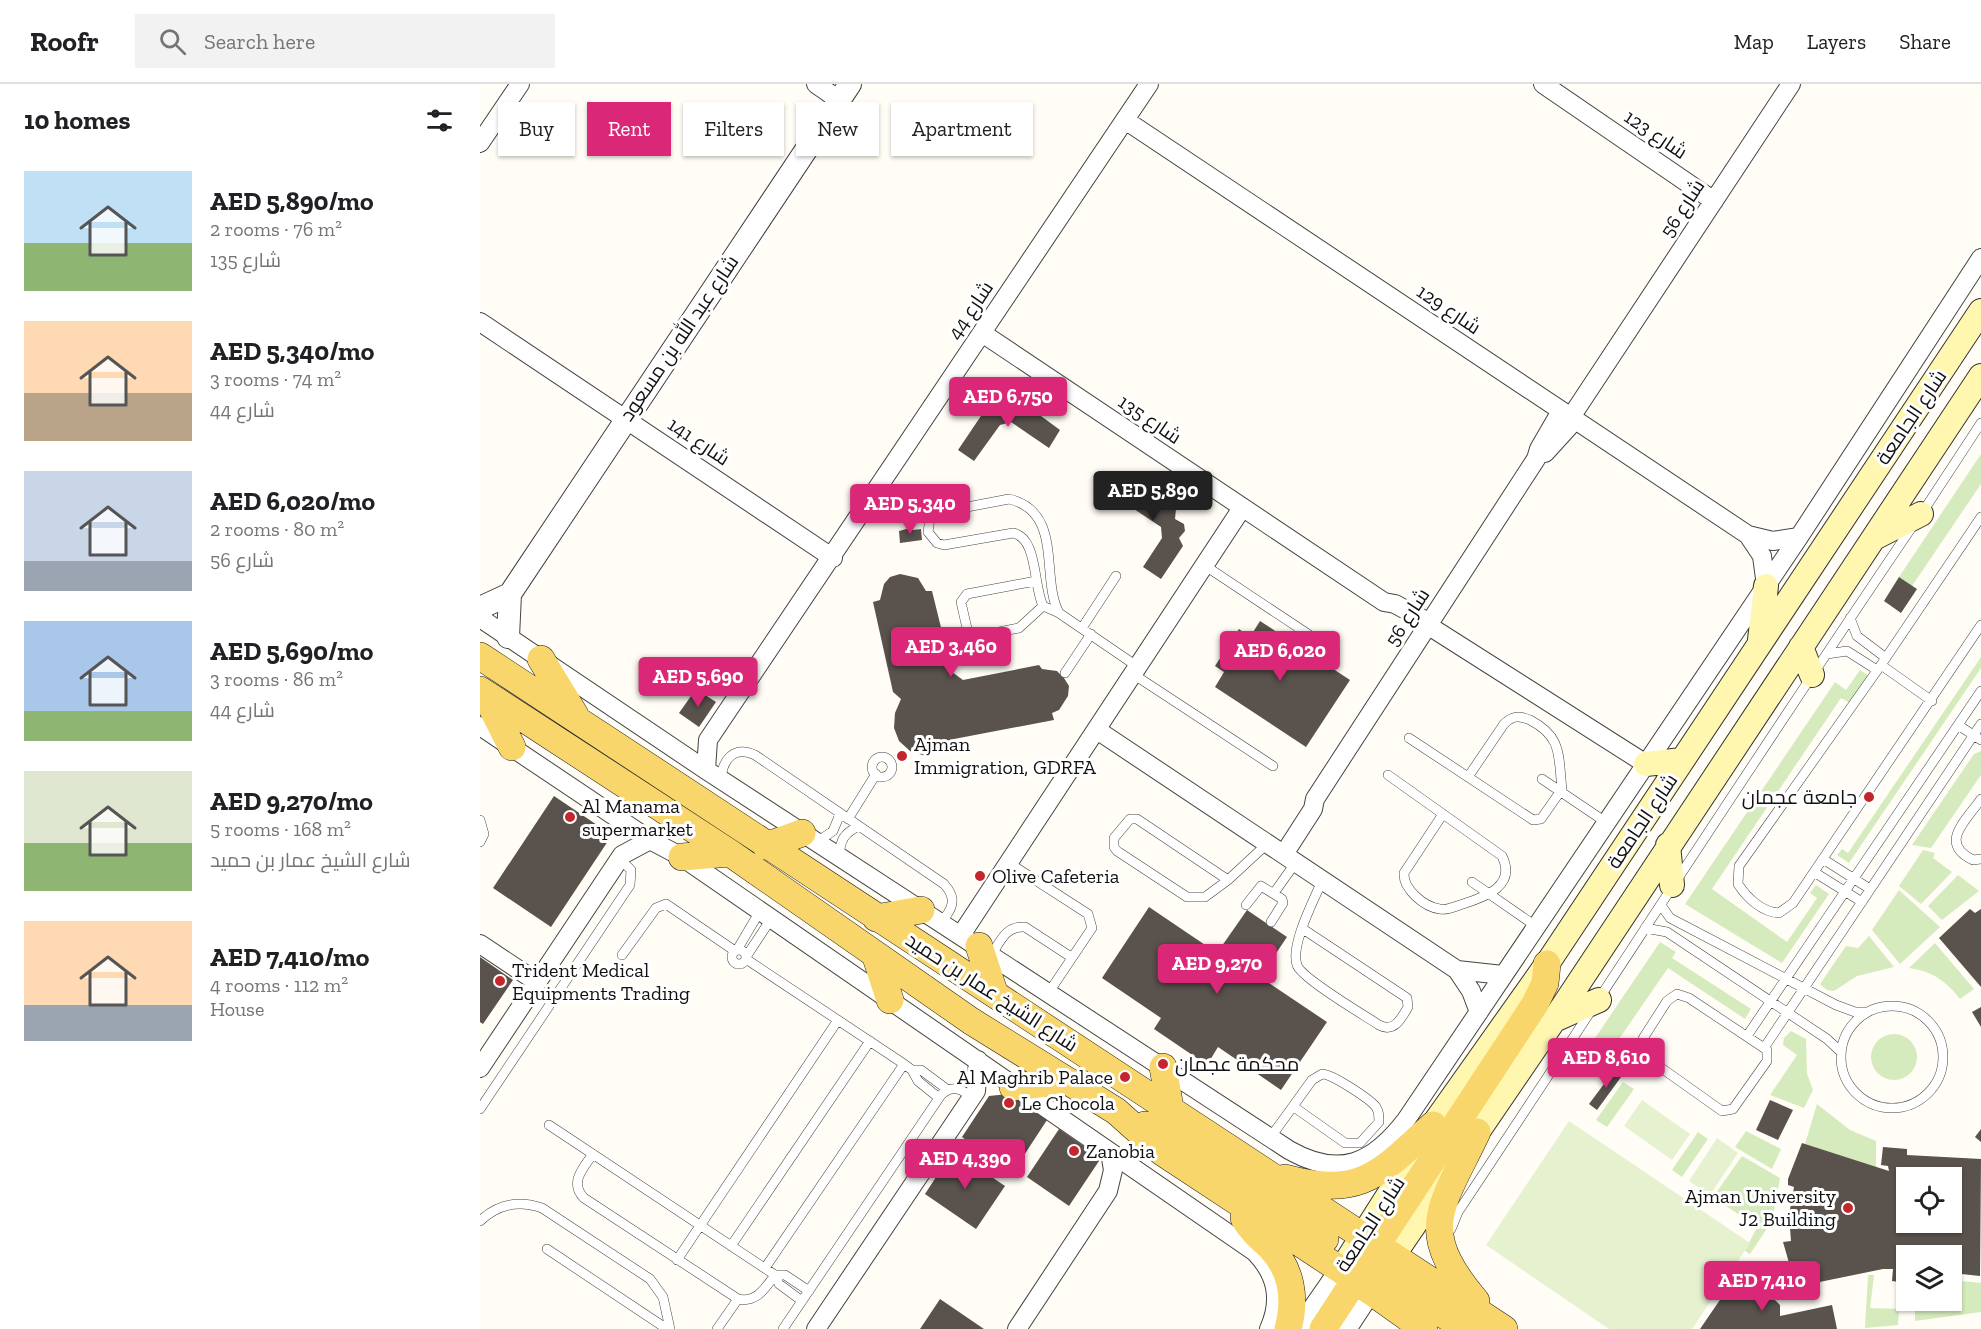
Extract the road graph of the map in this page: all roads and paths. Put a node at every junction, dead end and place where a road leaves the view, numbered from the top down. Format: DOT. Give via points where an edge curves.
graph roads {
  1 [pos="520,84"];
  2 [pos="816,84"];
  3 [pos="1149,84"];
  4 [pos="1543,84"];
  5 [pos="1791,84"];
  6 [pos="842,90"];
  7 [pos="1125,120"];
  8 [pos="480,143"];
  9 [pos="1714,201"];
  10 [pos="1981,258"];
  11 [pos="1981,311"];
  12 [pos="480,322"];
  13 [pos="982,333"];
  14 [pos="1981,376"];
  15 [pos="1569,416"];
  16 [pos="626,418"];
  17 [pos="1981,423"];
  18 [pos="1242,508"];
  19 [pos="1920,514"];
  20 [pos="1981,517"];
  21 [pos="1748,535"];
  22 [pos="1799,537"];
  23 [pos="1874,539"];
  24 [pos="833,558"];
  25 [pos="1204,565"];
  26 [pos="1116,576"];
  27 [pos="1036,581"];
  28 [pos="1766,585"];
  29 [pos="510,594"];
  30 [pos="1043,606"];
  31 [pos="480,608"];
  32 [pos="1059,613"];
  33 [pos="480,618"];
  34 [pos="1850,618"];
  35 [pos="1981,625"];
  36 [pos="1428,627"];
  37 [pos="1082,628"];
  38 [pos="1091,634"];
  39 [pos="508,637"];
  40 [pos="1760,643"];
  41 [pos="1801,647"];
  42 [pos="1335,652"];
  43 [pos="1827,654"];
  44 [pos="480,656"];
  45 [pos="541,658"];
  46 [pos="1881,664"];
  47 [pos="1136,671"];
  48 [pos="1065,673"];
  49 [pos="1812,675"];
  50 [pos="1981,691"];
  51 [pos="482,692"];
  52 [pos="1932,701"];
  53 [pos="1966,712"];
  54 [pos="580,723"];
  55 [pos="1981,724"];
  56 [pos="1958,725"];
  57 [pos="480,726"];
  58 [pos="1097,730"];
  59 [pos="1977,737"];
  60 [pos="1409,738"];
  61 [pos="708,740"];
  62 [pos="512,747"];
  63 [pos="677,749"];
  64 [pos="1682,760"];
  65 [pos="1646,764"];
  66 [pos="1273,766"];
  67 [pos="706,770"];
  68 [pos="876,774"];
  69 [pos="1388,775"];
  70 [pos="1468,777"];
  71 [pos="1542,779"];
  72 [pos="722,780"];
  73 [pos="1562,793"];
  74 [pos="1981,799"];
  75 [pos="1443,813"];
  76 [pos="844,817"];
  77 [pos="480,820"];
  78 [pos="624,822"];
  79 [pos="1606,823"];
  80 [pos="859,826"];
  81 [pos="810,837"];
  82 [pos="650,840"];
  83 [pos="480,842"];
  84 [pos="1668,845"];
  85 [pos="766,846"];
  86 [pos="1281,852"];
  87 [pos="730,853"];
  88 [pos="621,857"];
  89 [pos="682,857"];
  90 [pos="839,857"];
  91 [pos="1981,859"];
  92 [pos="1823,860"];
  93 [pos="1009,863"];
  94 [pos="1814,872"];
  95 [pos="1854,879"];
  96 [pos="1228,880"];
  97 [pos="1322,881"];
  98 [pos="1472,882"];
  99 [pos="1870,889"];
  100 [pos="1845,892"];
  101 [pos="1274,893"];
  102 [pos="1491,895"];
  103 [pos="1667,895"];
  104 [pos="1862,902"];
  105 [pos="1246,905"];
  106 [pos="766,915"];
  107 [pos="929,915"];
  108 [pos="876,918"];
  109 [pos="1271,922"];
  110 [pos="1537,927"];
  111 [pos="1687,927"];
  112 [pos="1645,928"];
  113 [pos="1303,929"];
  114 [pos="1678,940"];
  115 [pos="480,944"];
  116 [pos="977,945"];
  117 [pos="736,951"];
  118 [pos="875,954"];
  119 [pos="622,955"];
  120 [pos="1071,957"];
  121 [pos="746,958"];
  122 [pos="1547,964"];
  123 [pos="1457,970"];
  124 [pos="1503,975"];
  125 [pos="1785,979"];
  126 [pos="537,982"];
  127 [pos="1804,988"];
  128 [pos="994,992"];
  129 [pos="1049,992"];
  130 [pos="891,1000"];
  131 [pos="1599,1000"];
  132 [pos="1769,1003"];
  133 [pos="1479,1011"];
  134 [pos="1867,1012"];
  135 [pos="1786,1014"];
  136 [pos="838,1020"];
  137 [pos="1554,1020"];
  138 [pos="1747,1036"];
  139 [pos="870,1041"];
  140 [pos="1764,1048"];
  141 [pos="1841,1053"];
  142 [pos="978,1060"];
  143 [pos="908,1067"];
  144 [pos="1163,1067"];
  145 [pos="480,1068"];
  146 [pos="1065,1081"];
  147 [pos="1008,1083"];
  148 [pos="948,1090"];
  149 [pos="974,1094"];
  150 [pos="939,1098"];
  151 [pos="1293,1107"];
  152 [pos="1170,1108"];
  153 [pos="480,1109"];
  154 [pos="1116,1111"];
  155 [pos="549,1125"];
  156 [pos="1433,1125"];
  157 [pos="1477,1132"];
  158 [pos="1270,1138"];
  159 [pos="1110,1152"];
  160 [pos="592,1154"];
  161 [pos="1141,1174"];
  162 [pos="1272,1174"];
  163 [pos="1108,1191"];
  164 [pos="1235,1201"];
  165 [pos="480,1221"];
  166 [pos="700,1225"];
  167 [pos="731,1246"];
  168 [pos="547,1249"];
  169 [pos="677,1260"];
  170 [pos="1366,1264"];
  171 [pos="765,1268"];
  172 [pos="1450,1268"];
  173 [pos="775,1275"];
  174 [pos="809,1291"];
  175 [pos="738,1299"];
  176 [pos="802,1301"];
  177 [pos="655,1326"];
  178 [pos="1499,1326"];
  179 [pos="668,1329"];
  180 [pos="717,1329"];
  181 [pos="783,1329"];
  182 [pos="816,1329"];
  183 [pos="1017,1329"];
  184 [pos="1269,1329"];
  185 [pos="1288,1329"];
  186 [pos="1300,1329"];
  187 [pos="1323,1329"];
  188 [pos="1345,1329"];
  189 [pos="1424,1329"];
  190 [pos="1466,1329"];
  1 -- 8 [label="street"];
  2 -- 6 [label="street"];
  3 -- 7 [label="street, شارع 44"];
  4 -- 9 [label="street, شارع 123"];
  5 -- 9 [label="street, شارع 56"];
  6 -- 16 [label="street, شارع عبد الله بن مسعود"];
  7 -- 13 [label="street, شارع 44"];
  7 -- 15 [label="street, شارع 129"];
  9 -- 15 [label="street, شارع 56"];
  10 -- 22 [label="street"];
  11 -- 40 [label="main road, شارع الجامعة"];
  12 -- 16 [label="street, شارع 141"];
  13 -- 18 [label="street, شارع 135"];
  13 -- 24 [label="street, شارع 44"];
  14 -- 23 [label="main road, شارع الجامعة"];
  15 -- 21 [label="street, شارع 129"];
  15 -- 36 [label="street, شارع 56" via="1545,454 1536,459"];
  16 -- 24 [label="street, شارع 141"];
  16 -- 29 [label="street, شارع عبد الله بن مسعود"];
  17 -- 19 [label="lane"];
  18 -- 25 [label="street"];
  18 -- 36 [label="street, شارع 135"];
  19 -- 23 [label="main road"];
  19 -- 34 [label="lane"];
  20 -- 46 [label="lane"];
  21 -- 22 [label="street, شارع 129" via="1773,541"];
  21 -- 28 [label="street, شارع 129" via="1762,556"];
  22 -- 28 [label="street"];
  23 -- 41 [label="main road, شارع الجامعة"];
  24 -- 61 [label="street, شارع 44"];
  25 -- 42 [label="lane"];
  25 -- 47 [label="street"];
  26 -- 37 [label="lane"];
  27 -- 30 [label="lane"];
  27 -- 30 [label="lane" via="967,594 961,602 968,633 974,637 1019,628"];
  27 -- 32 [label="lane" via="1028,542 1019,534 944,545 928,532 930,518 942,511 998,500 1019,501 1028,507 1046,539 1054,602"];
  28 -- 40 [label="main road"];
  28 -- 65 [label="street"];
  29 -- 31 [label="street"];
  29 -- 39 [label="street"];
  30 -- 32 [label="lane"];
  32 -- 37 [label="lane"];
  33 -- 39 [label="street"];
  34 -- 43 [label="lane"];
  34 -- 46 [label="lane" via="1857,636"];
  35 -- 52 [label="lane"];
  36 -- 65 [label="street, شارع 135"];
  36 -- 86 [label="street, شارع 56" via="1315,799 1307,805"];
  37 -- 38 [label="lane"];
  38 -- 47 [label="lane"];
  38 -- 48 [label="lane"];
  39 -- 45 [label="street"];
  40 -- 64 [label="main road, شارع الجامعة"];
  41 -- 49 [label="main road"];
  41 -- 84 [label="main road, شارع الجامعة"];
  43 -- 46 [label="lane" via="1847,651"];
  43 -- 49 [label="lane"];
  44 -- 54 [label="main road, شارع الشيخ عمار بن حميد"];
  45 -- 54 [label="main road"];
  45 -- 63 [label="street"];
  46 -- 52 [label="lane"];
  46 -- 94 [label="lane" via="1739,866 1737,875 1738,884 1750,898 1779,913 1793,903"];
  47 -- 58 [label="street"];
  47 -- 66 [label="lane"];
  49 -- 103 [label="lane"];
  50 -- 53 [label="lane"];
  51 -- 62 [label="main road"];
  51 -- 87 [label="main road, شارع الشيخ عمار بن حميد"];
  52 -- 92 [label="lane"];
  53 -- 55 [label="lane"];
  53 -- 56 [label="lane"];
  54 -- 85 [label="main road, شارع الشيخ عمار بن حميد"];
  55 -- 59 [label="lane"];
  56 -- 59 [label="lane"];
  56 -- 95 [label="lane"];
  57 -- 62 [label="street"];
  58 -- 86 [label="street"];
  58 -- 93 [label="street"];
  59 -- 99 [label="lane"];
  60 -- 70 [label="lane"];
  61 -- 63 [label="street"];
  61 -- 67 [label="street"];
  62 -- 78 [label="street"];
  63 -- 67 [label="street"];
  64 -- 65 [label="main road"];
  64 -- 122 [label="main road, شارع الجامعة"];
  65 -- 79 [label="street"];
  67 -- 72 [label="street"];
  68 -- 76 [label="lane"];
  69 -- 75 [label="lane"];
  70 -- 73 [label="lane" via="1537,821"];
  70 -- 73 [label="lane" via="1504,724 1519,716 1547,730 1554,739"];
  71 -- 73 [label="lane"];
  72 -- 76 [label="lane" via="730,755 747,752"];
  72 -- 81 [label="street"];
  73 -- 79 [label="lane"];
  74 -- 91 [label="lane" via="1955,837 1960,852 1973,860"];
  75 -- 102 [label="lane" via="1502,855 1506,872"];
  75 -- 102 [label="lane" via="1404,873 1406,887 1444,910"];
  76 -- 80 [label="lane"];
  76 -- 81 [label="lane" via="833,831"];
  77 -- 83 [label="lane" via="484,834"];
  78 -- 82 [label="street"];
  78 -- 88 [label="street"];
  79 -- 110 [label="street"];
  80 -- 90 [label="lane" via="844,835"];
  80 -- 107 [label="lane" via="950,891 953,899 946,916"];
  81 -- 85 [label="main road"];
  81 -- 90 [label="street"];
  82 -- 88 [label="street" via="632,847"];
  82 -- 89 [label="street"];
  84 -- 103 [label="main road"];
  84 -- 137 [label="main road, شارع الجامعة"];
  85 -- 108 [label="main road, شارع الشيخ عمار بن حميد"];
  86 -- 96 [label="lane"];
  86 -- 97 [label="street"];
  86 -- 101 [label="lane"];
  87 -- 89 [label="main road"];
  87 -- 118 [label="main road, شارع الشيخ عمار بن حميد"];
  88 -- 126 [label="street"];
  88 -- 153 [label="lane" via="631,870 630,885"];
  89 -- 106 [label="street"];
  90 -- 107 [label="street"];
  92 -- 94 [label="lane"];
  92 -- 95 [label="lane"];
  93 -- 116 [label="street"];
  93 -- 120 [label="lane" via="1088,914 1092,928"];
  94 -- 100 [label="lane"];
  95 -- 99 [label="lane"];
  95 -- 100 [label="lane"];
  96 -- 96 [label="lane" via="1137,819 1130,819 1114,838 1117,851 1187,897 1204,897"];
  97 -- 113 [label="lane"];
  97 -- 123 [label="street"];
  98 -- 102 [label="lane"];
  99 -- 104 [label="lane"];
  100 -- 104 [label="lane"];
  100 -- 125 [label="lane"];
  101 -- 105 [label="lane" via="1261,886"];
  101 -- 109 [label="lane" via="1283,901"];
  102 -- 110 [label="lane"];
  103 -- 111 [label="lane" via="1670,918"];
  103 -- 112 [label="lane"];
  104 -- 127 [label="lane"];
  106 -- 117 [label="lane"];
  106 -- 121 [label="lane"];
  106 -- 130 [label="street"];
  107 -- 108 [label="main road"];
  107 -- 116 [label="street"];
  108 -- 128 [label="main road, شارع الشيخ عمار بن حميد"];
  110 -- 124 [label="street"];
  111 -- 114 [label="lane"];
  111 -- 125 [label="lane"];
  112 -- 114 [label="lane" via="1663,930"];
  112 -- 131 [label="lane"];
  113 -- 113 [label="lane" via="1407,999 1408,1008 1394,1026 1389,1029 1378,1025 1301,972 1296,957"];
  114 -- 132 [label="lane"];
  115 -- 126 [label="street"];
  116 -- 120 [label="lane" via="1016,926 1025,927"];
  116 -- 128 [label="main road"];
  116 -- 129 [label="street"];
  117 -- 119 [label="lane" via="666,904 656,908"];
  117 -- 121 [label="lane" via="732,956 734,962 739,964"];
  118 -- 130 [label="main road"];
  118 -- 146 [label="main road, شارع الشيخ عمار بن حميد"];
  120 -- 129 [label="lane"];
  121 -- 136 [label="lane"];
  122 -- 156 [label="main road, شارع الجامعة"];
  122 -- 170 [label="main road" via="1545,983 1535,1004"];
  123 -- 124 [label="street"];
  123 -- 133 [label="street"];
  124 -- 133 [label="street"];
  125 -- 127 [label="lane"];
  125 -- 132 [label="lane"];
  126 -- 145 [label="street"];
  127 -- 134 [label="lane" via="1845,1010"];
  127 -- 135 [label="lane"];
  128 -- 152 [label="main road, شارع الشيخ عمار بن حميد"];
  129 -- 144 [label="street"];
  130 -- 142 [label="street"];
  131 -- 137 [label="main road"];
  131 -- 172 [label="lane" via="1458,1212 1450,1231"];
  132 -- 135 [label="lane"];
  132 -- 138 [label="lane"];
  133 -- 158 [label="street" via="1406,1120 1377,1153 1352,1162 1326,1164 1300,1157"];
  134 -- 141 [label="lane" via="1845,1036"];
  134 -- 141 [label="lane" via="1900,1005 1930,1021 1940,1035 1944,1052 1943,1069 1936,1085 1925,1098 1910,1106 1876,1106 1849,1086 1842,1070"];
  135 -- 140 [label="lane"];
  135 -- 141 [label="lane"];
  136 -- 139 [label="lane"];
  136 -- 166 [label="lane"];
  137 -- 157 [label="main road, شارع الجامعة"];
  138 -- 140 [label="lane"];
  138 -- 140 [label="lane" via="1677,994 1667,1001 1644,1037 1641,1049 1648,1059 1728,1112 1769,1058"];
  139 -- 143 [label="lane"];
  139 -- 167 [label="lane"];
  142 -- 147 [label="street"];
  142 -- 149 [label="street"];
  143 -- 148 [label="lane" via="921,1070"];
  143 -- 150 [label="lane"];
  143 -- 171 [label="lane"];
  144 -- 152 [label="main road"];
  144 -- 158 [label="street"];
  146 -- 147 [label="main road"];
  146 -- 154 [label="main road, شارع الشيخ عمار بن حميد"];
  147 -- 149 [label="street"];
  147 -- 159 [label="street"];
  148 -- 149 [label="lane"];
  148 -- 150 [label="lane"];
  149 -- 182 [label="street"];
  150 -- 174 [label="lane"];
  151 -- 151 [label="lane" via="1316,1076 1327,1074 1375,1105 1379,1122 1360,1143 1345,1143"];
  151 -- 158 [label="lane"];
  152 -- 162 [label="main road, شارع الشيخ عمار بن حميد"];
  154 -- 164 [label="main road, شارع الشيخ عمار بن حميد" via="1155,1147"];
  154 -- 170 [label="main road" via="1184,1143"];
  155 -- 160 [label="lane"];
  156 -- 162 [label="main road" via="1383,1170 1356,1184 1324,1186"];
  156 -- 170 [label="main road, شارع الجامعة"];
  157 -- 170 [label="main road, شارع الجامعة"];
  157 -- 172 [label="main road" via="1440,1217 1440,1243"];
  159 -- 161 [label="street"];
  159 -- 163 [label="street" via="1113,1170"];
  160 -- 166 [label="lane"];
  160 -- 169 [label="lane" via="577,1179 580,1195"];
  161 -- 163 [label="street"];
  161 -- 184 [label="street" via="1255,1252 1265,1263 1272,1275 1277,1302"];
  162 -- 170 [label="main road, شارع الشيخ عمار بن حميد"];
  163 -- 183 [label="street"];
  164 -- 170 [label="main road, شارع الشيخ عمار بن حميد"];
  164 -- 185 [label="main road" via="1245,1221 1286,1270 1293,1298"];
  165 -- 179 [label="lane" via="507,1205 542,1208 650,1279 663,1297"];
  166 -- 167 [label="lane"];
  166 -- 169 [label="lane"];
  167 -- 171 [label="lane"];
  168 -- 177 [label="lane"];
  169 -- 175 [label="lane"];
  170 -- 178 [label="main road, شارع الشيخ عمار بن حميد"];
  170 -- 186 [label="street, شارع الجامعة"];
  170 -- 187 [label="main road"];
  170 -- 188 [label="street, شارع الجامعة"];
  170 -- 189 [label="main road, شارع الشيخ عمار بن حميد"];
  170 -- 190 [label="main road"];
  171 -- 173 [label="lane"];
  172 -- 178 [label="main road"];
  173 -- 174 [label="lane" via="785,1275"];
  173 -- 175 [label="lane" via="758,1296"];
  173 -- 176 [label="lane" via="779,1284"];
  174 -- 176 [label="lane"];
  175 -- 180 [label="lane"];
  176 -- 181 [label="lane"];
  177 -- 179 [label="lane"];
}
